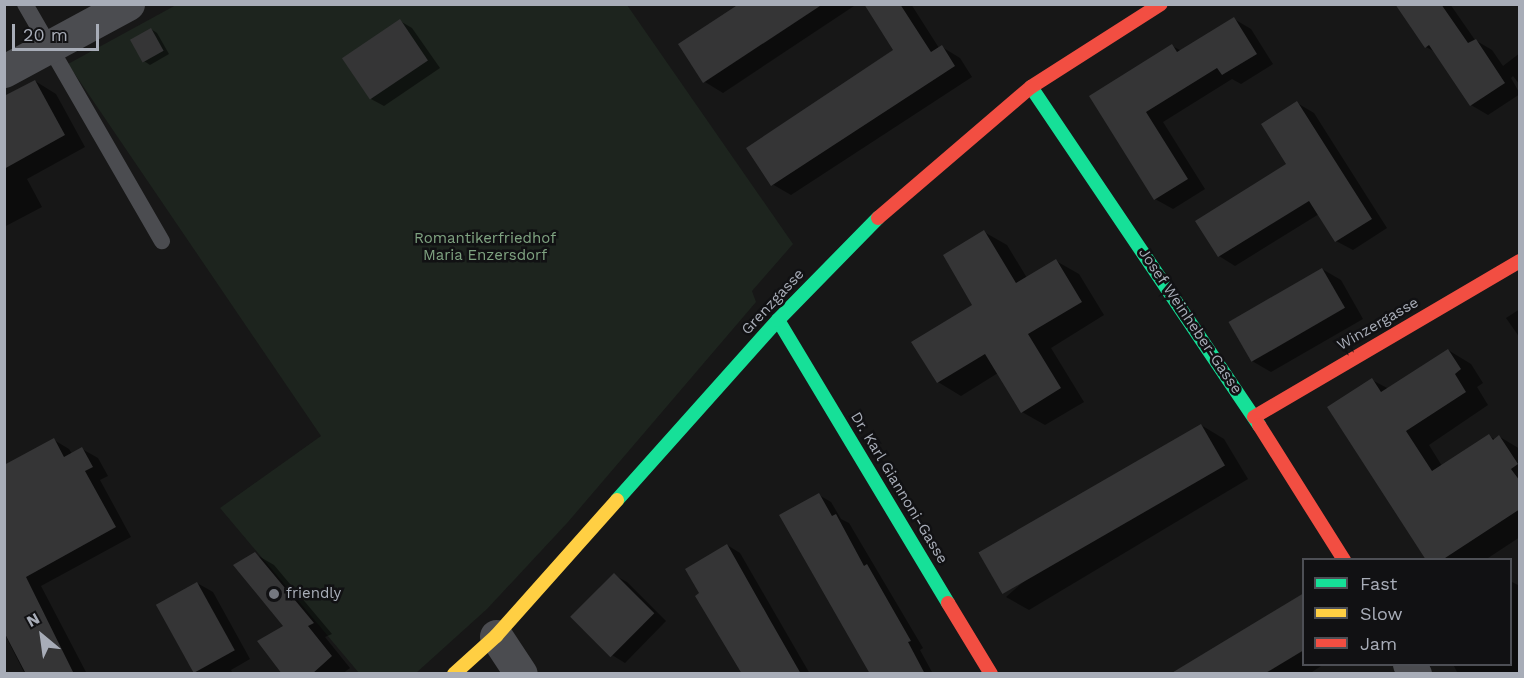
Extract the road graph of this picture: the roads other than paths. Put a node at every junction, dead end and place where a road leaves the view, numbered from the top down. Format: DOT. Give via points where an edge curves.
graph roads {
  1 [pos="25,4"];
  2 [pos="128,4"];
  3 [pos="1161,4"];
  4 [pos="48,47"];
  5 [pos="4,70"];
  6 [pos="1031,87"];
  7 [pos="162,241"];
  8 [pos="1520,261"];
  9 [pos="778,320"];
  10 [pos="1254,417"];
  11 [pos="1343,558"];
  12 [pos="496,636"];
  13 [pos="454,674"];
  14 [pos="520,674"];
  15 [pos="991,674"];
  1 -- 4 [label="lane"];
  2 -- 4 [label="street"];
  3 -- 6 [label="street, Grenzgasse"];
  4 -- 5 [label="street"];
  4 -- 7 [label="lane"];
  6 -- 9 [label="street, Grenzgasse" via="887,208"];
  6 -- 10 [label="street, Josef Weinheber-Gasse"];
  8 -- 10 [label="street, Winzergasse"];
  9 -- 12 [label="street, Grenzgasse"];
  9 -- 15 [label="street, Dr. Karl Giannoni-Gasse"];
  10 -- 11 [label="street, Josef Weinheber-Gasse"];
  12 -- 13 [label="street, Grenzgasse"];
  12 -- 14 [label="street"];
}
